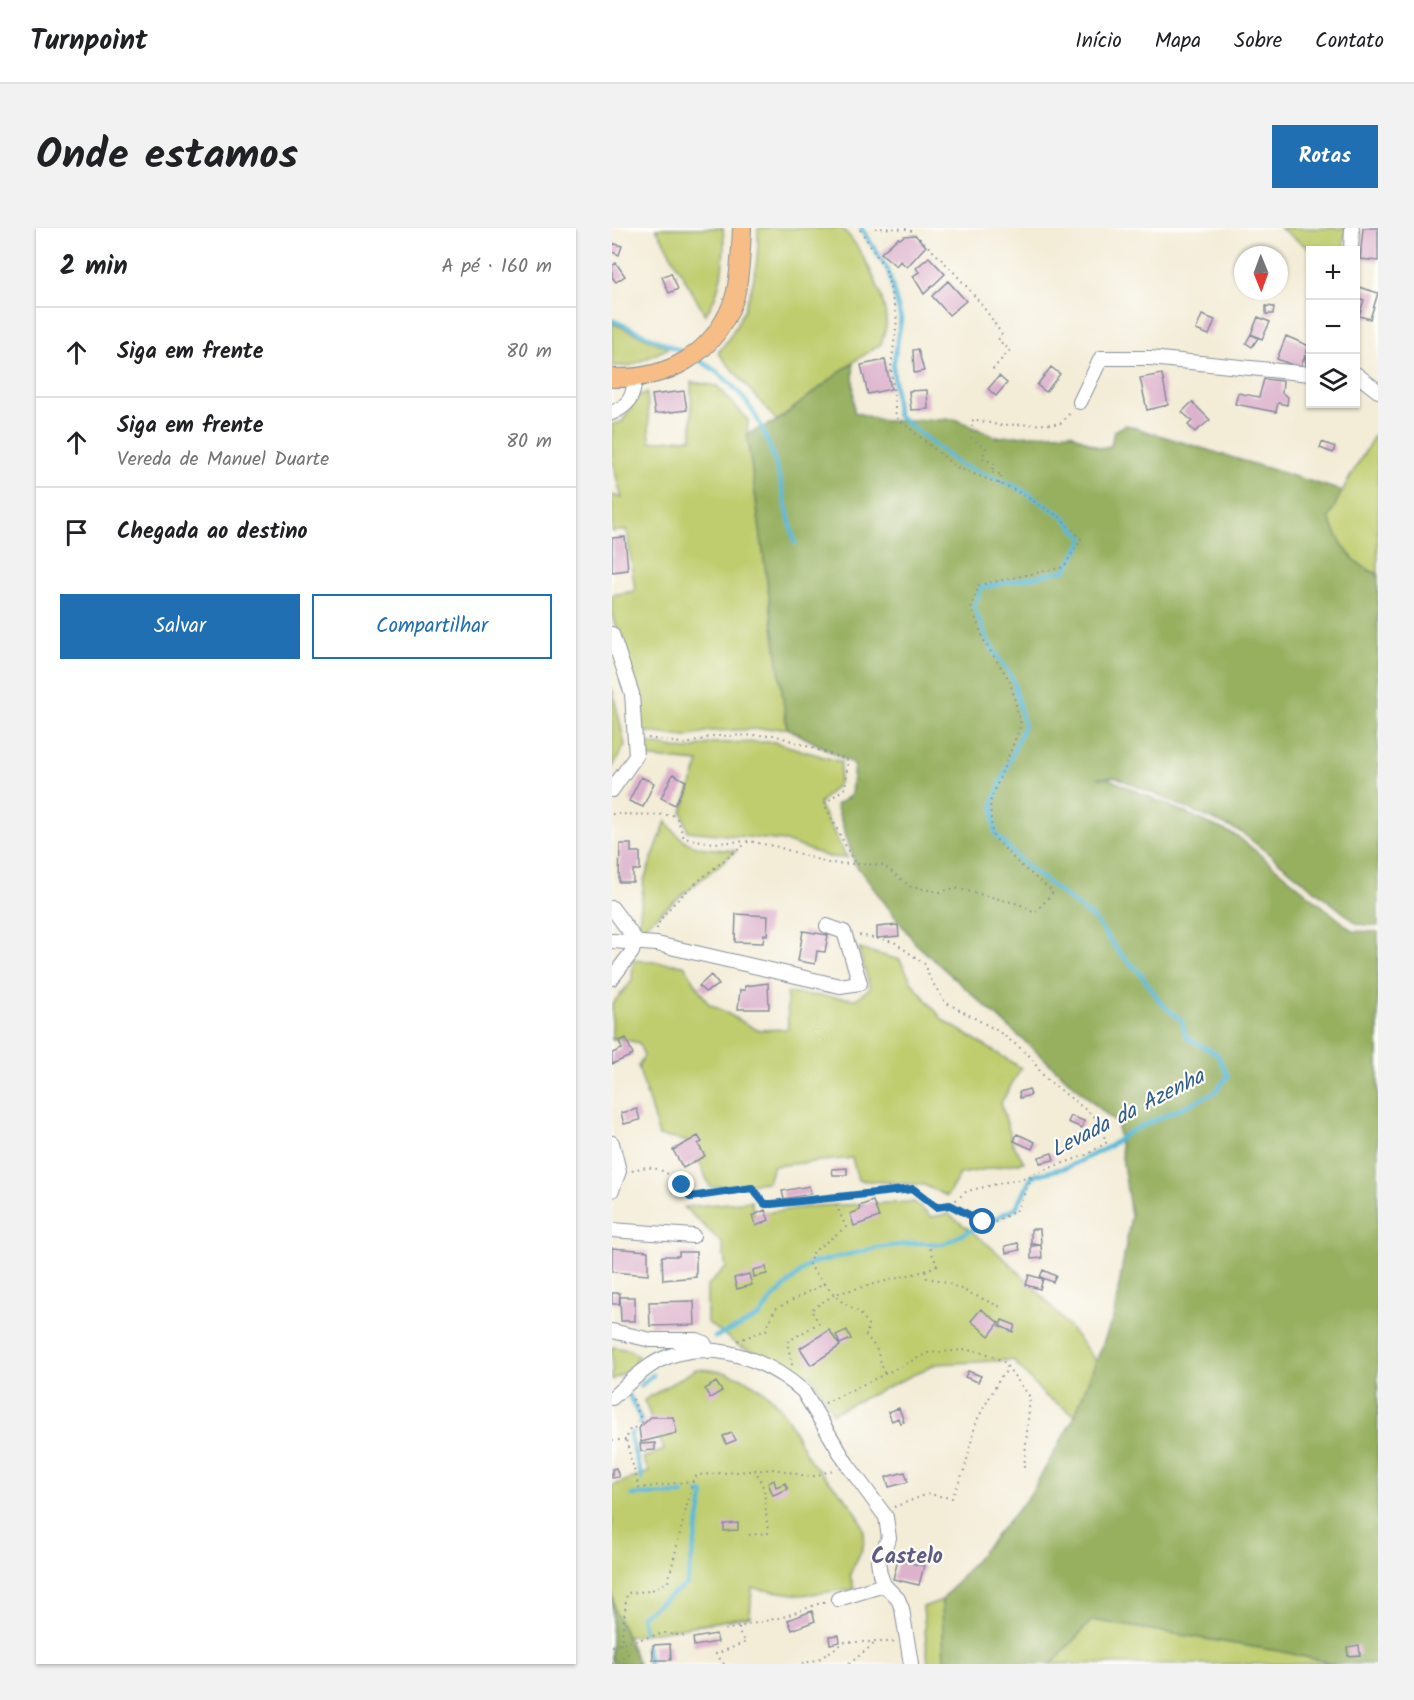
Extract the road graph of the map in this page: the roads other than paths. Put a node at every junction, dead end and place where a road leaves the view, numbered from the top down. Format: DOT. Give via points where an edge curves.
graph roads {
  1 [pos="742,228"];
  2 [pos="1352,228"];
  3 [pos="1351,246"];
  4 [pos="1306,374"];
  5 [pos="1360,377"];
  6 [pos="612,378"];
  7 [pos="635,379"];
  8 [pos="1378,391"];
  9 [pos="1080,402"];
  10 [pos="612,413"];
  11 [pos="612,634"];
  12 [pos="612,790"];
  13 [pos="612,908"];
  14 [pos="827,926"];
  15 [pos="612,941"];
  16 [pos="635,943"];
  17 [pos="612,978"];
  18 [pos="612,1143"];
  19 [pos="612,1190"];
  20 [pos="612,1230"];
  21 [pos="693,1236"];
  22 [pos="612,1331"];
  23 [pos="708,1351"];
  24 [pos="612,1398"];
  25 [pos="884,1586"];
  26 [pos="838,1599"];
  27 [pos="911,1664"];
  1 -- 7 [label="main road" via="733,302 708,344 676,368"];
  2 -- 3 [label="street"];
  4 -- 9 [label="street" via="1150,358 1101,358"];
  5 -- 8 [label="street"];
  6 -- 7 [label="main road"];
  7 -- 10 [label="street" via="633,398"];
  11 -- 12 [label="street" via="632,694 636,756"];
  13 -- 16 [label="street" via="634,935"];
  14 -- 16 [label="street" via="844,932 860,983 840,986 657,944"];
  15 -- 16 [label="street"];
  16 -- 17 [label="street" via="633,952"];
  18 -- 19 [label="street" via="619,1174"];
  20 -- 21 [label="street"];
  22 -- 23 [label="street" via="651,1340 697,1340"];
  23 -- 24 [label="street" via="663,1358"];
  23 -- 25 [label="street" via="730,1352 763,1365 793,1382 814,1408 847,1464 883,1511 890,1528 879,1560"];
  25 -- 26 [label="street"];
  25 -- 27 [label="street" via="898,1599"];
}
